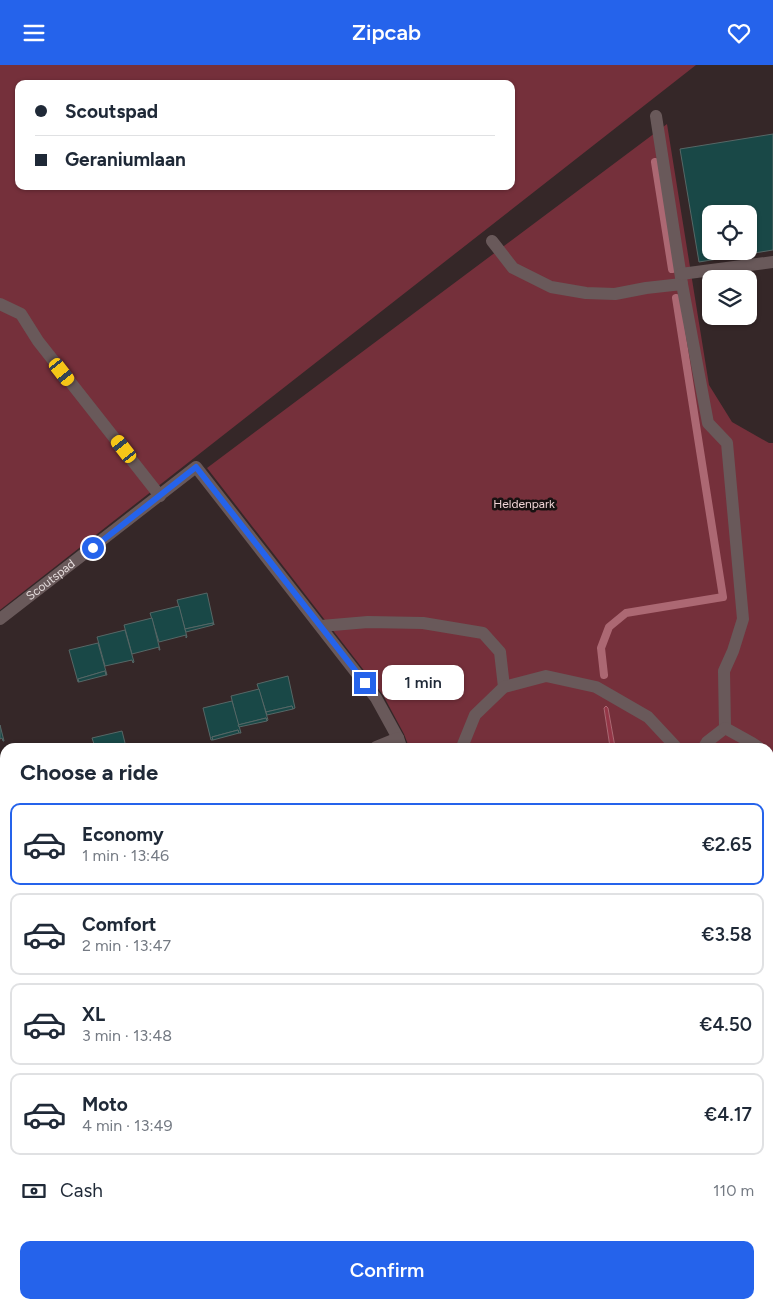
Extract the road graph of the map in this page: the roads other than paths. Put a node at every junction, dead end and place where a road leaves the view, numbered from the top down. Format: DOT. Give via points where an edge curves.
graph roads {
  1 [pos="656,116"];
  2 [pos="492,241"];
  3 [pos="773,261"];
  4 [pos="682,279"];
  5 [pos="0,303"];
  6 [pos="160,496"];
  7 [pos="0,619"];
  8 [pos="321,626"];
  9 [pos="504,687"];
  10 [pos="725,728"];
  11 [pos="399,743"];
  12 [pos="464,743"];
  13 [pos="672,743"];
  14 [pos="706,743"];
  15 [pos="752,743"];
  1 -- 4 [label="street"];
  2 -- 4 [label="street" via="513,268 552,287 616,294"];
  3 -- 4 [label="street"];
  4 -- 10 [label="street" via="708,423 727,443 743,619 724,671"];
  5 -- 6 [label="street" via="21,314 38,341"];
  6 -- 7 [label="street, Scoutspad"];
  6 -- 8 [label="street, Scoutspad" via="196,467"];
  8 -- 9 [label="street" via="368,622 423,623 483,633 500,652"];
  8 -- 11 [label="street" via="376,698"];
  9 -- 12 [label="street" via="475,715"];
  9 -- 13 [label="street" via="546,676 596,687 648,717"];
  10 -- 14 [label="street"];
  10 -- 15 [label="street"];
}
